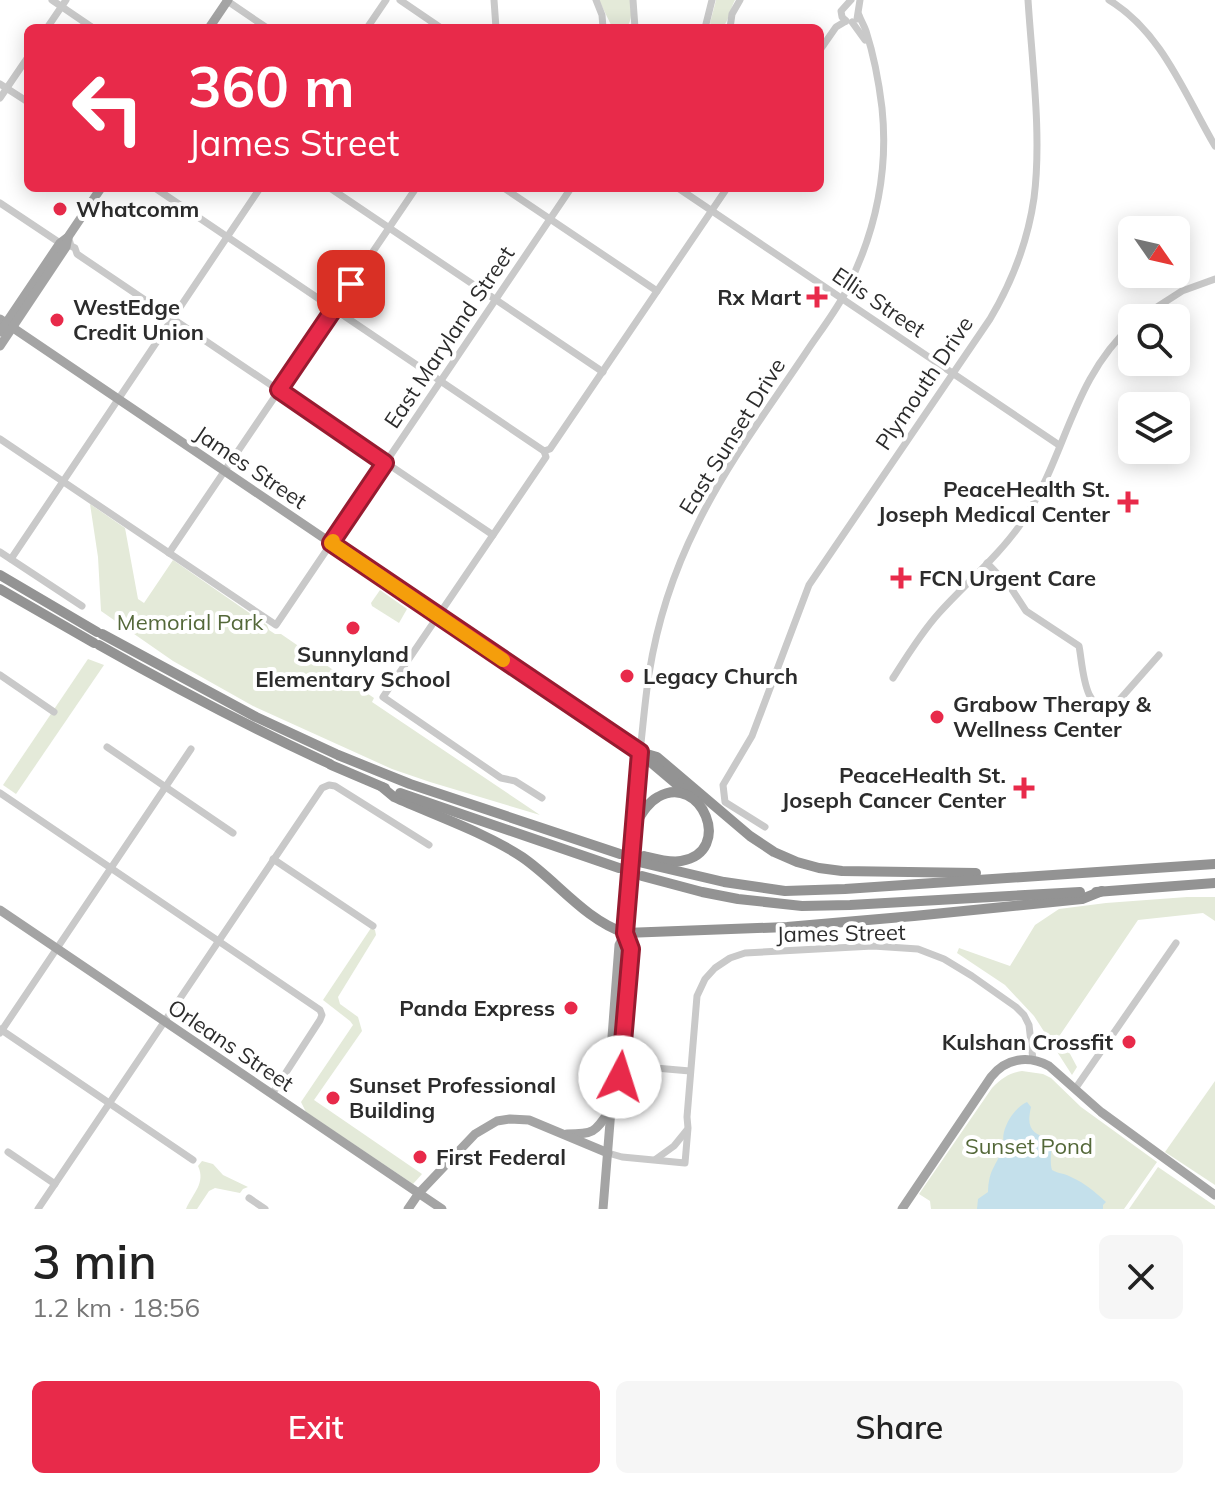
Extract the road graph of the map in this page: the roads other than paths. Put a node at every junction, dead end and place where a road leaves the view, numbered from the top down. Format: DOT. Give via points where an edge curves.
graph roads {
  1 [pos="52,0"];
  2 [pos="227,0"];
  3 [pos="386,0"];
  4 [pos="400,0"];
  5 [pos="494,0"];
  6 [pos="596,0"];
  7 [pos="633,0"];
  8 [pos="712,0"];
  9 [pos="740,0"];
  10 [pos="860,0"];
  11 [pos="1028,0"];
  12 [pos="1109,0"];
  13 [pos="848,1"];
  14 [pos="64,3"];
  15 [pos="859,15"];
  16 [pos="849,22"];
  17 [pos="50,24"];
  18 [pos="88,24"];
  19 [pos="212,24"];
  20 [pos="261,24"];
  21 [pos="370,24"];
  22 [pos="435,24"];
  23 [pos="496,24"];
  24 [pos="603,24"];
  25 [pos="635,24"];
  26 [pos="706,24"];
  27 [pos="731,24"];
  28 [pos="824,44"];
  29 [pos="869,45"];
  30 [pos="24,62"];
  31 [pos="3,86"];
  32 [pos="0,98"];
  33 [pos="24,99"];
  34 [pos="1215,146"];
  35 [pos="98,192"];
  36 [pos="161,192"];
  37 [pos="257,192"];
  38 [pos="336,192"];
  39 [pos="413,192"];
  40 [pos="510,192"];
  41 [pos="568,192"];
  42 [pos="684,192"];
  43 [pos="724,192"];
  44 [pos="0,203"];
  45 [pos="712,210"];
  46 [pos="550,219"];
  47 [pos="389,228"];
  48 [pos="227,237"];
  49 [pos="64,240"];
  50 [pos="1215,279"];
  51 [pos="657,291"];
  52 [pos="842,298"];
  53 [pos="496,300"];
  54 [pos="1160,304"];
  55 [pos="334,309"];
  56 [pos="173,318"];
  57 [pos="4,326"];
  58 [pos="1118,338"];
  59 [pos="0,346"];
  60 [pos="603,372"];
  61 [pos="952,373"];
  62 [pos="441,381"];
  63 [pos="279,390"];
  64 [pos="118,399"];
  65 [pos="0,439"];
  66 [pos="1059,445"];
  67 [pos="547,452"];
  68 [pos="385,463"];
  69 [pos="224,471"];
  70 [pos="63,481"];
  71 [pos="493,535"];
  72 [pos="331,543"];
  73 [pos="0,552"];
  74 [pos="169,553"];
  75 [pos="11,559"];
  76 [pos="987,563"];
  77 [pos="0,575"];
  78 [pos="0,589"];
  79 [pos="82,606"];
  80 [pos="438,616"];
  81 [pos="98,639"];
  82 [pos="1159,655"];
  83 [pos="0,675"];
  84 [pos="893,678"];
  85 [pos="54,712"];
  86 [pos="107,747"];
  87 [pos="191,749"];
  88 [pos="640,752"];
  89 [pos="334,760"];
  90 [pos="166,787"];
  91 [pos="382,787"];
  92 [pos="0,793"];
  93 [pos="542,798"];
  94 [pos="694,799"];
  95 [pos="765,827"];
  96 [pos="634,828"];
  97 [pos="233,833"];
  98 [pos="429,845"];
  99 [pos="620,854"];
  100 [pos="273,859"];
  101 [pos="1215,864"];
  102 [pos="111,868"];
  103 [pos="619,868"];
  104 [pos="642,876"];
  105 [pos="997,878"];
  106 [pos="1215,883"];
  107 [pos="1102,891"];
  108 [pos="0,910"];
  109 [pos="373,926"];
  110 [pos="625,933"];
  111 [pos="218,940"];
  112 [pos="1176,943"];
  113 [pos="57,949"];
  114 [pos="164,1021"];
  115 [pos="1,1031"];
  116 [pos="1033,1060"];
  117 [pos="621,1065"];
  118 [pos="690,1071"];
  119 [pos="613,1085"];
  120 [pos="1075,1089"];
  121 [pos="272,1094"];
  122 [pos="109,1103"];
  123 [pos="611,1108"];
  124 [pos="688,1128"];
  125 [pos="563,1134"];
  126 [pos="8,1152"];
  127 [pos="608,1153"];
  128 [pos="193,1160"];
  129 [pos="655,1160"];
  130 [pos="55,1184"];
  131 [pos="419,1193"];
  132 [pos="1215,1195"];
  133 [pos="249,1198"];
  134 [pos="38,1209"];
  135 [pos="265,1209"];
  136 [pos="408,1209"];
  137 [pos="442,1209"];
  138 [pos="603,1209"];
  139 [pos="902,1209"];
  1 -- 14 [label="street"];
  2 -- 19 [label="main road"];
  2 -- 20 [label="street"];
  3 -- 21 [label="street"];
  4 -- 22 [label="street"];
  5 -- 23 [label="street"];
  6 -- 24 [label="street"];
  7 -- 25 [label="street"];
  8 -- 26 [label="street"];
  9 -- 27 [label="street"];
  10 -- 15 [label="street"];
  11 -- 61 [label="street, Plymouth Drive" via="1036,140 1028,229 990,319"];
  12 -- 34 [label="street" via="1156,44"];
  13 -- 16 [label="street" via="841,11"];
  14 -- 17 [label="street"];
  14 -- 18 [label="street"];
  15 -- 16 [label="street"];
  15 -- 29 [label="street, East Sunset Drive"];
  16 -- 28 [label="street" via="836,27"];
  16 -- 29 [label="street"];
  29 -- 52 [label="street, East Sunset Drive" via="882,110 883,173 869,237"];
  30 -- 31 [label="street"];
  31 -- 32 [label="street"];
  31 -- 33 [label="street"];
  35 -- 49 [label="main road"];
  36 -- 48 [label="street"];
  37 -- 48 [label="street"];
  38 -- 47 [label="street"];
  39 -- 47 [label="street"];
  40 -- 46 [label="street"];
  41 -- 46 [label="street, East Maryland Street"];
  42 -- 45 [label="street, Ellis Street"];
  43 -- 45 [label="street"];
  44 -- 49 [label="street"];
  45 -- 51 [label="street"];
  45 -- 52 [label="street, Ellis Street"];
  46 -- 51 [label="street"];
  46 -- 53 [label="street, East Maryland Street"];
  47 -- 53 [label="street"];
  47 -- 55 [label="street"];
  48 -- 55 [label="street"];
  48 -- 56 [label="street"];
  49 -- 56 [label="street"];
  49 -- 57 [label="main road" via="66,247"];
  50 -- 54 [label="street"];
  51 -- 60 [label="street"];
  52 -- 61 [label="street, Ellis Street"];
  52 -- 88 [label="street, East Sunset Drive" via="730,465 691,537 655,644"];
  53 -- 60 [label="street"];
  53 -- 62 [label="street, East Maryland Street"];
  55 -- 62 [label="street"];
  55 -- 63 [label="street"];
  56 -- 63 [label="street"];
  56 -- 64 [label="street"];
  57 -- 59 [label="main road"];
  57 -- 64 [label="main road, James Street"];
  58 -- 66 [label="street" via="1093,371"];
  60 -- 67 [label="street"];
  61 -- 66 [label="street, Ellis Street"];
  61 -- 95 [label="street, Plymouth Drive" via="809,585 752,736 723,785 725,802"];
  62 -- 67 [label="street"];
  62 -- 68 [label="street, East Maryland Street"];
  63 -- 68 [label="street"];
  63 -- 69 [label="street"];
  64 -- 69 [label="main road, James Street"];
  64 -- 70 [label="street"];
  65 -- 70 [label="street"];
  66 -- 76 [label="street" via="1028,513"];
  67 -- 71 [label="street"];
  68 -- 71 [label="street"];
  68 -- 72 [label="street, East Maryland Street"];
  69 -- 72 [label="main road, James Street"];
  69 -- 74 [label="street"];
  70 -- 74 [label="street"];
  70 -- 75 [label="street"];
  71 -- 80 [label="street"];
  72 -- 74 [label="street, East Maryland Street" via="276,625"];
  72 -- 80 [label="main road, James Street"];
  73 -- 75 [label="street"];
  75 -- 79 [label="street"];
  76 -- 82 [label="street" via="1026,611 1079,646 1084,680 1100,707 1114,706"];
  76 -- 84 [label="street" via="937,615"];
  77 -- 81 [label="highway"];
  78 -- 81 [label="highway"];
  80 -- 88 [label="main road, James Street"];
  80 -- 93 [label="street" via="383,697 501,778"];
  81 -- 89 [label="highway" via="211,708"];
  83 -- 85 [label="street"];
  86 -- 90 [label="street"];
  87 -- 90 [label="street"];
  88 -- 94 [label="highway"];
  88 -- 96 [label="main road, East Sunset Drive"];
  88 -- 105 [label="highway" via="657,757 750,836 797,862 842,871"];
  89 -- 91 [label="highway"];
  89 -- 99 [label="highway"];
  90 -- 97 [label="street"];
  90 -- 102 [label="street"];
  91 -- 103 [label="highway"];
  91 -- 110 [label="highway" via="519,855 594,917"];
  92 -- 102 [label="street"];
  94 -- 96 [label="highway" via="677,793 658,797"];
  94 -- 105 [label="highway" via="709,825 706,845 678,861 643,860 710,879 785,891"];
  96 -- 110 [label="main road, East Sunset Drive"];
  98 -- 100 [label="street" via="329,785 318,792"];
  100 -- 109 [label="street"];
  100 -- 111 [label="street"];
  101 -- 105 [label="highway"];
  102 -- 111 [label="street"];
  102 -- 113 [label="street"];
  104 -- 107 [label="highway" via="738,899 802,906"];
  106 -- 107 [label="highway"];
  107 -- 110 [label="highway" via="1082,899 914,916"];
  108 -- 113 [label="main road, Orleans Street"];
  110 -- 117 [label="main road, East Sunset Drive" via="631,949"];
  110 -- 119 [label="main road, East Sunset Drive" via="619,945 609,1076"];
  111 -- 114 [label="street"];
  111 -- 121 [label="street" via="322,1015"];
  112 -- 120 [label="street"];
  113 -- 114 [label="main road, Orleans Street"];
  113 -- 115 [label="street"];
  114 -- 121 [label="main road, Orleans Street"];
  114 -- 122 [label="street"];
  115 -- 122 [label="street"];
  116 -- 118 [label="street, James Street" via="1024,1015 992,990 929,953 873,946 745,953 722,962 697,996"];
  116 -- 120 [label="main road" via="1049,1066"];
  116 -- 139 [label="main road" via="1012,1061 995,1071"];
  117 -- 118 [label="street"];
  117 -- 119 [label="main road, East Sunset Drive"];
  118 -- 124 [label="street, James Street"];
  119 -- 123 [label="main road, East Sunset Drive"];
  120 -- 132 [label="main road"];
  121 -- 131 [label="main road, Orleans Street"];
  122 -- 128 [label="street"];
  122 -- 130 [label="street"];
  123 -- 125 [label="main road" via="594,1132"];
  123 -- 127 [label="main road, East Sunset Drive"];
  124 -- 129 [label="street"];
  124 -- 129 [label="street, James Street" via="685,1163"];
  125 -- 127 [label="main road"];
  125 -- 131 [label="main road" via="524,1119 487,1125"];
  126 -- 130 [label="street"];
  127 -- 129 [label="street"];
  127 -- 138 [label="main road, East Sunset Drive"];
  130 -- 134 [label="street"];
  131 -- 136 [label="main road"];
  131 -- 137 [label="main road, Orleans Street"];
  133 -- 135 [label="street"];
}
